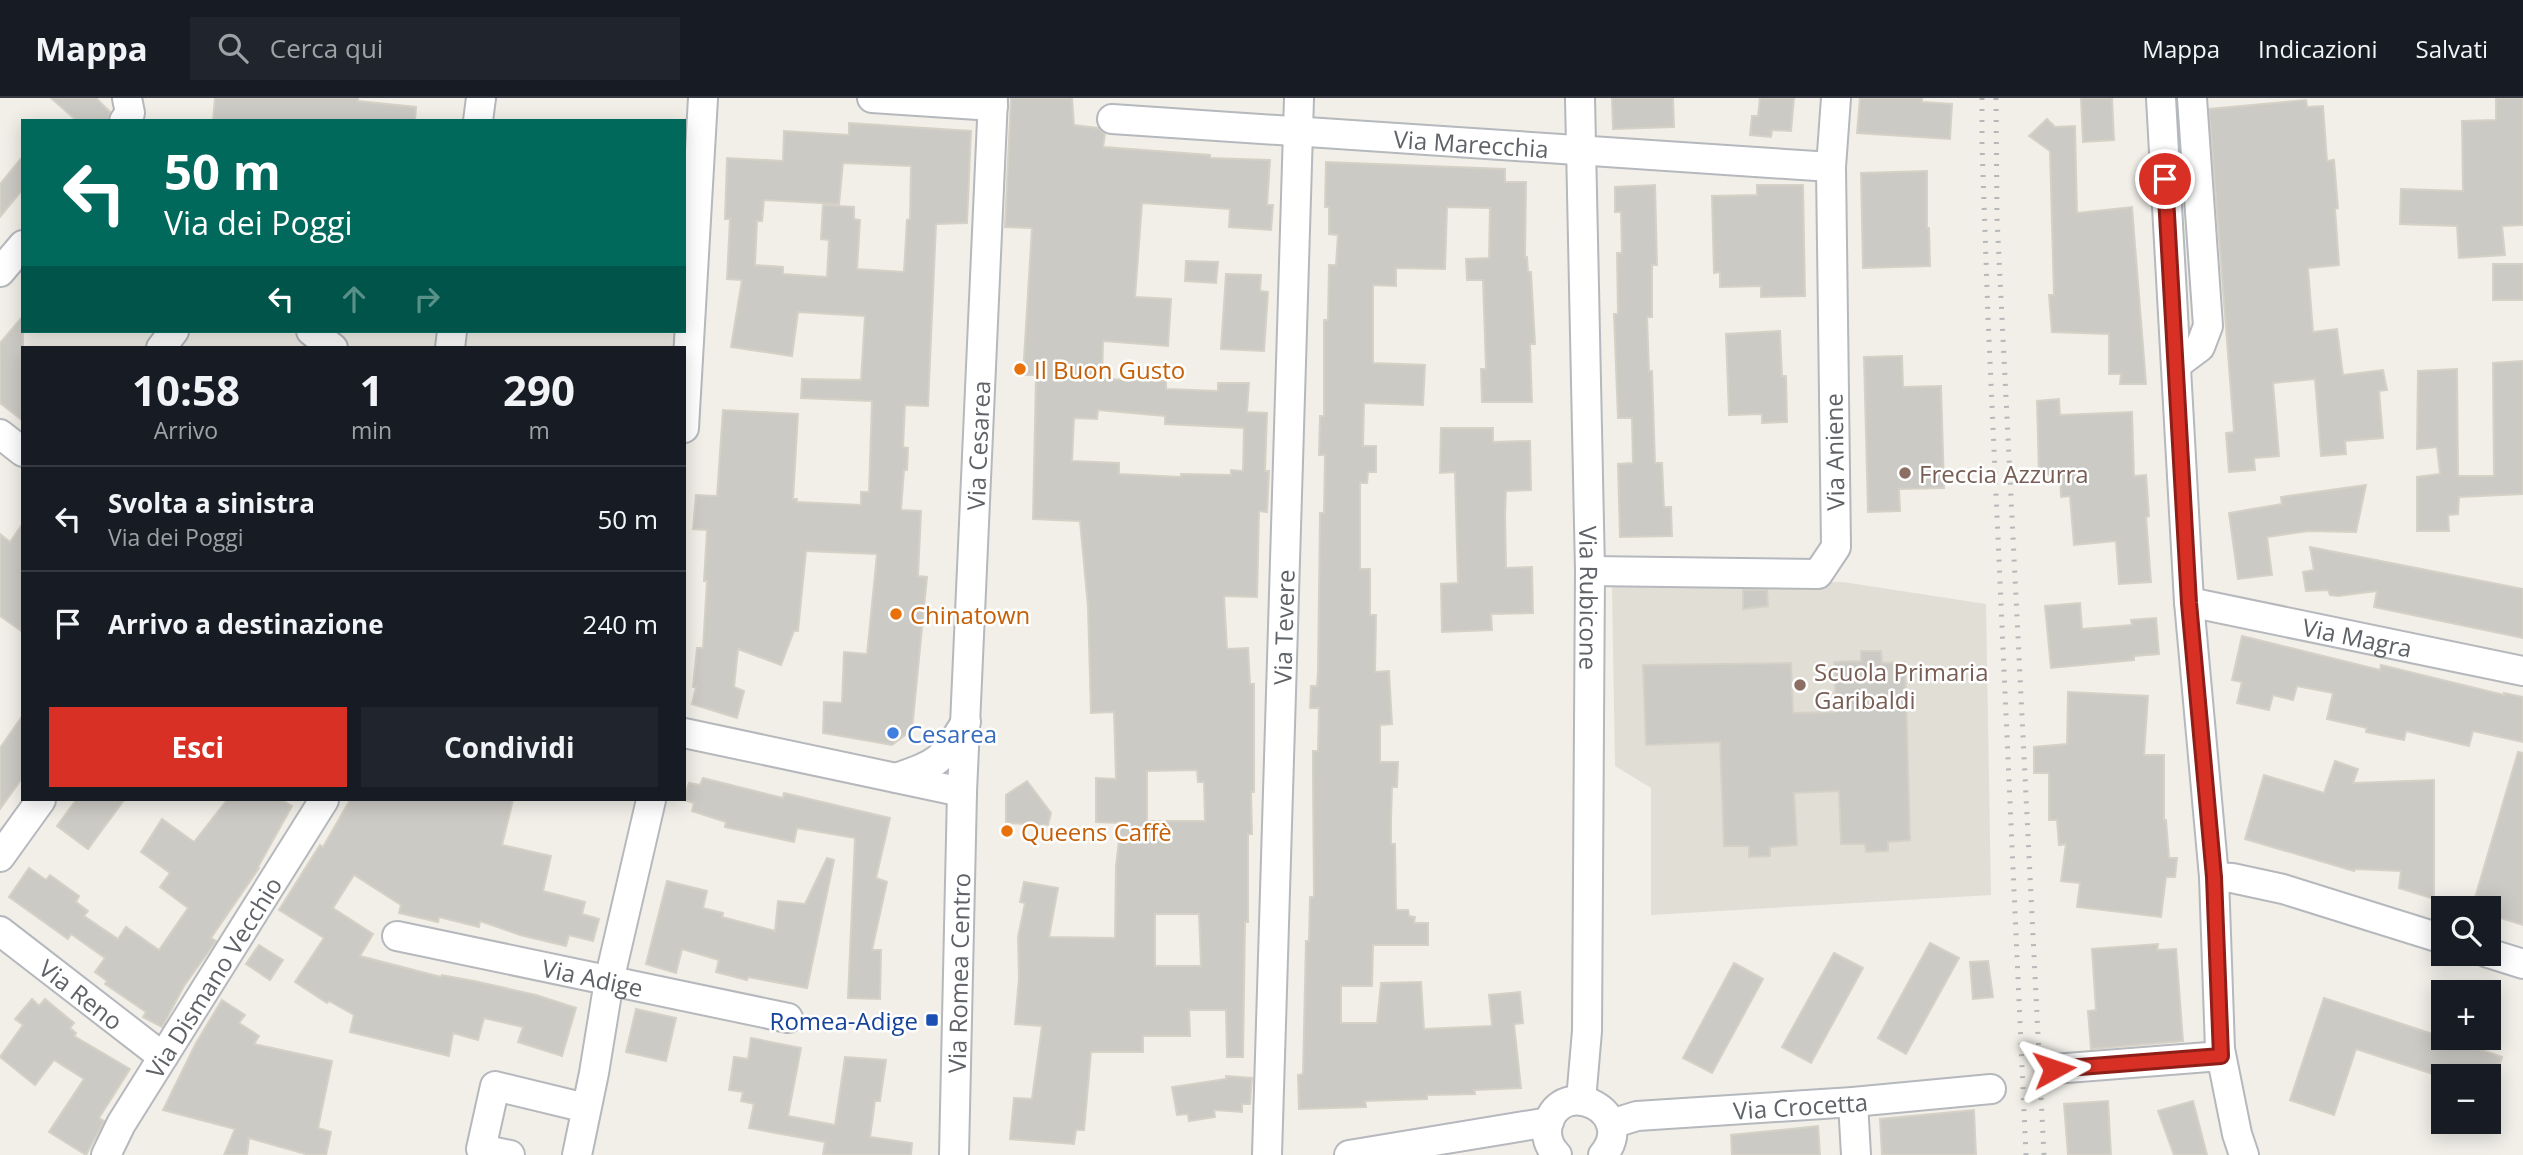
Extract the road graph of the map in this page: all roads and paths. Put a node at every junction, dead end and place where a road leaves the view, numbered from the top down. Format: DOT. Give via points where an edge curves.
graph roads {
  1 [pos="127,98"];
  2 [pos="481,98"];
  3 [pos="703,98"];
  4 [pos="872,98"];
  5 [pos="1299,98"];
  6 [pos="1580,98"];
  7 [pos="1836,98"];
  8 [pos="2161,98"];
  9 [pos="2192,98"];
  10 [pos="993,102"];
  11 [pos="126,119"];
  12 [pos="478,119"];
  13 [pos="1112,119"];
  14 [pos="1298,131"];
  15 [pos="1582,149"];
  16 [pos="1831,167"];
  17 [pos="21,247"];
  18 [pos="0,272"];
  19 [pos="314,333"];
  20 [pos="330,346"];
  21 [pos="2176,365"];
  22 [pos="686,393"];
  23 [pos="0,434"];
  24 [pos="21,450"];
  25 [pos="1590,571"];
  26 [pos="2189,603"];
  27 [pos="2523,671"];
  28 [pos="966,722"];
  29 [pos="686,733"];
  30 [pos="895,778"];
  31 [pos="962,792"];
  32 [pos="40,801"];
  33 [pos="323,801"];
  34 [pos="651,801"];
  35 [pos="0,857"];
  36 [pos="2214,877"];
  37 [pos="0,931"];
  38 [pos="2431,935"];
  39 [pos="397,936"];
  40 [pos="2501,957"];
  41 [pos="2523,964"];
  42 [pos="609,981"];
  43 [pos="788,1018"];
  44 [pos="2221,1056"];
  45 [pos="163,1057"];
  46 [pos="2054,1069"];
  47 [pos="1991,1090"];
  48 [pos="1581,1100"];
  49 [pos="1853,1102"];
  50 [pos="586,1108"];
  51 [pos="1549,1122"];
  52 [pos="1611,1124"];
  53 [pos="1552,1153"];
  54 [pos="106,1155"];
  55 [pos="510,1155"];
  56 [pos="576,1155"];
  57 [pos="954,1155"];
  58 [pos="1267,1155"];
  59 [pos="1349,1155"];
  60 [pos="1603,1155"];
  61 [pos="1856,1155"];
  62 [pos="2245,1155"];
  1 -- 11 [label="street" via="130,113"];
  2 -- 12 [label="street"];
  3 -- 22 [label="street"];
  4 -- 10 [label="street"];
  5 -- 14 [label="street, Via Tevere"];
  6 -- 15 [label="street, Via Rubicone"];
  7 -- 16 [label="street, Via Aniene"];
  8 -- 21 [label="street"];
  9 -- 21 [label="street" via="2208,326 2200,347"];
  10 -- 28 [label="street, Via Cesarea"];
  13 -- 14 [label="street, Via Marecchia"];
  14 -- 15 [label="street, Via Marecchia"];
  14 -- 58 [label="street, Via Tevere"];
  15 -- 16 [label="street, Via Marecchia"];
  15 -- 25 [label="street, Via Rubicone"];
  16 -- 25 [label="street, Via Aniene" via="1836,547 1818,574"];
  17 -- 18 [label="street"];
  19 -- 20 [label="street"];
  21 -- 26 [label="street"];
  23 -- 24 [label="street"];
  25 -- 48 [label="street, Via Rubicone" via="1587,1031"];
  26 -- 27 [label="street, Via Magra"];
  26 -- 36 [label="street"];
  28 -- 30 [label="street" via="938,760"];
  28 -- 31 [label="street, Via Cesarea"];
  29 -- 30 [label="street"];
  30 -- 31 [label="street"];
  31 -- 57 [label="street, Via Romea Centro"];
  32 -- 35 [label="street"];
  33 -- 45 [label="street, Via Dismano Vecchio"];
  34 -- 42 [label="street"];
  36 -- 38 [label="street" via="2283,889"];
  36 -- 44 [label="street"];
  37 -- 45 [label="street, Via Reno"];
  39 -- 42 [label="street, Via Adige"];
  40 -- 41 [label="street"];
  42 -- 43 [label="street, Via Adige"];
  42 -- 50 [label="street"];
  44 -- 46 [label="street"];
  44 -- 62 [label="street"];
  45 -- 54 [label="street, Via Dismano Vecchio"];
  47 -- 49 [label="street, Via Crocetta"];
  48 -- 51 [label="street" via="1561,1105"];
  48 -- 52 [label="street" via="1600,1107"];
  49 -- 52 [label="street, Via Crocetta" via="1637,1116"];
  49 -- 61 [label="street"];
  50 -- 55 [label="street" via="495,1086 481,1149"];
  50 -- 56 [label="street"];
  51 -- 53 [label="street"];
  51 -- 59 [label="street"];
  52 -- 60 [label="street" via="1611,1142"];
}
